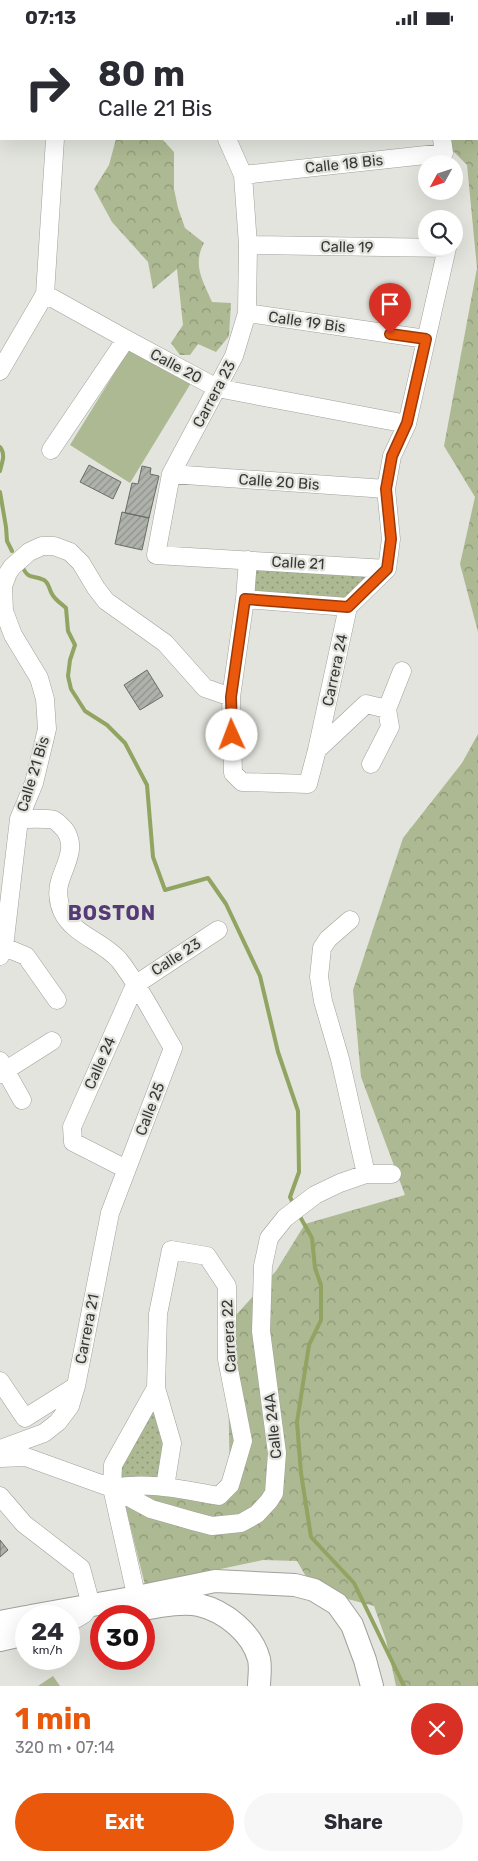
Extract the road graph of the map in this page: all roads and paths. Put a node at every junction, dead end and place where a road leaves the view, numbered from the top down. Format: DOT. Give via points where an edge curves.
graph roads {
  1 [pos="55,140"];
  2 [pos="227,140"];
  3 [pos="443,146"];
  4 [pos="243,175"];
  5 [pos="248,245"];
  6 [pos="45,294"];
  7 [pos="247,313"];
  8 [pos="126,339"];
  9 [pos="426,339"];
  10 [pos="0,371"];
  11 [pos="218,388"];
  12 [pos="407,423"];
  13 [pos="51,451"];
  14 [pos="171,474"];
  15 [pos="386,489"];
  16 [pos="248,560"];
  17 [pos="387,569"];
  18 [pos="245,599"];
  19 [pos="348,607"];
  20 [pos="402,671"];
  21 [pos="231,697"];
  22 [pos="387,709"];
  23 [pos="317,750"];
  24 [pos="371,764"];
  25 [pos="19,819"];
  26 [pos="350,920"];
  27 [pos="218,930"];
  28 [pos="2,952"];
  29 [pos="135,985"];
  30 [pos="57,1000"];
  31 [pos="52,1041"];
  32 [pos="173,1048"];
  33 [pos="2,1068"];
  34 [pos="22,1100"];
  35 [pos="126,1169"];
  36 [pos="366,1174"];
  37 [pos="392,1174"];
  38 [pos="0,1381"];
  39 [pos="76,1386"];
  40 [pos="156,1388"];
  41 [pos="0,1449"];
  42 [pos="0,1458"];
  43 [pos="165,1487"];
  44 [pos="112,1488"];
  45 [pos="0,1496"];
  46 [pos="138,1604"];
  47 [pos="94,1605"];
  48 [pos="133,1605"];
  49 [pos="15,1619"];
  50 [pos="0,1622"];
  51 [pos="15,1637"];
  52 [pos="0,1640"];
  53 [pos="259,1686"];
  54 [pos="372,1686"];
  1 -- 6 [label="street"];
  2 -- 4 [label="street, Carrera 23"];
  3 -- 4 [label="street, Calle 18 Bis"];
  4 -- 5 [label="street, Carrera 23"];
  5 -- 7 [label="street, Carrera 23"];
  5 -- 9 [label="street, Calle 19" via="447,248"];
  6 -- 8 [label="street, Calle 20"];
  6 -- 10 [label="street"];
  7 -- 9 [label="street, Calle 19 Bis"];
  7 -- 11 [label="street, Carrera 23" via="234,356"];
  8 -- 11 [label="street, Calle 20"];
  8 -- 13 [label="street"];
  9 -- 12 [label="street"];
  11 -- 12 [label="street, Calle 20"];
  11 -- 14 [label="street, Carrera 23"];
  12 -- 15 [label="street" via="392,456"];
  14 -- 15 [label="street, Calle 20 Bis"];
  14 -- 16 [label="street, Carrera 23" via="156,555"];
  15 -- 17 [label="street" via="391,539"];
  16 -- 17 [label="street, Calle 21"];
  16 -- 18 [label="street"];
  17 -- 19 [label="street"];
  18 -- 19 [label="street"];
  18 -- 21 [label="street"];
  19 -- 23 [label="street, Carrera 24"];
  20 -- 22 [label="street"];
  21 -- 23 [label="street, Carrera 24" via="233,773 242,783 308,784"];
  21 -- 25 [label="street, Calle 21 Bis" via="205,687 165,643 106,601 75,555 54,546 42,546 22,556 8,573 4,587 4,611 39,678 45,699 47,729 34,783"];
  22 -- 23 [label="street" via="366,704"];
  22 -- 24 [label="street" via="390,727"];
  25 -- 28 [label="street"];
  25 -- 29 [label="street, Calle 21 Bis" via="53,820 62,826 70,843 69,859 59,882 62,912 71,926 118,959"];
  26 -- 36 [label="street" via="322,948 319,977 322,1001 340,1059"];
  27 -- 29 [label="street, Calle 23"];
  28 -- 30 [label="street" via="26,955"];
  29 -- 32 [label="street, Calle 21 Bis"];
  29 -- 35 [label="street, Calle 24" via="72,1127 73,1142"];
  31 -- 33 [label="street"];
  32 -- 35 [label="street, Calle 25"];
  33 -- 34 [label="street"];
  35 -- 39 [label="street, Carrera 21" via="110,1213"];
  36 -- 37 [label="street, Calle 24A"];
  36 -- 44 [label="street, Calle 24A" via="316,1195 285,1219 269,1238 262,1266 261,1331 278,1453 275,1486 269,1501 257,1514 241,1523 212,1526 151,1509"];
  38 -- 39 [label="street" via="25,1418"];
  39 -- 41 [label="street, Carrera 21" via="70,1406 58,1422 44,1433"];
  40 -- 43 [label="street" via="172,1443"];
  40 -- 43 [label="street, Carrera 22" via="158,1314 171,1250 207,1257 226,1286 227,1359 243,1441 230,1485 219,1496"];
  40 -- 44 [label="street" via="113,1465"];
  42 -- 44 [label="street, Calle 24A" via="26,1457"];
  43 -- 44 [label="street" via="130,1484"];
  44 -- 46 [label="street"];
  45 -- 47 [label="street" via="24,1524 81,1568"];
  46 -- 48 [label="main road"];
  46 -- 53 [label="main road" via="198,1604 237,1625 250,1640 259,1661"];
  46 -- 54 [label="main road" via="215,1581 295,1585 314,1590 337,1604 352,1625"];
  49 -- 50 [label="main road"];
  51 -- 52 [label="main road"];
}
